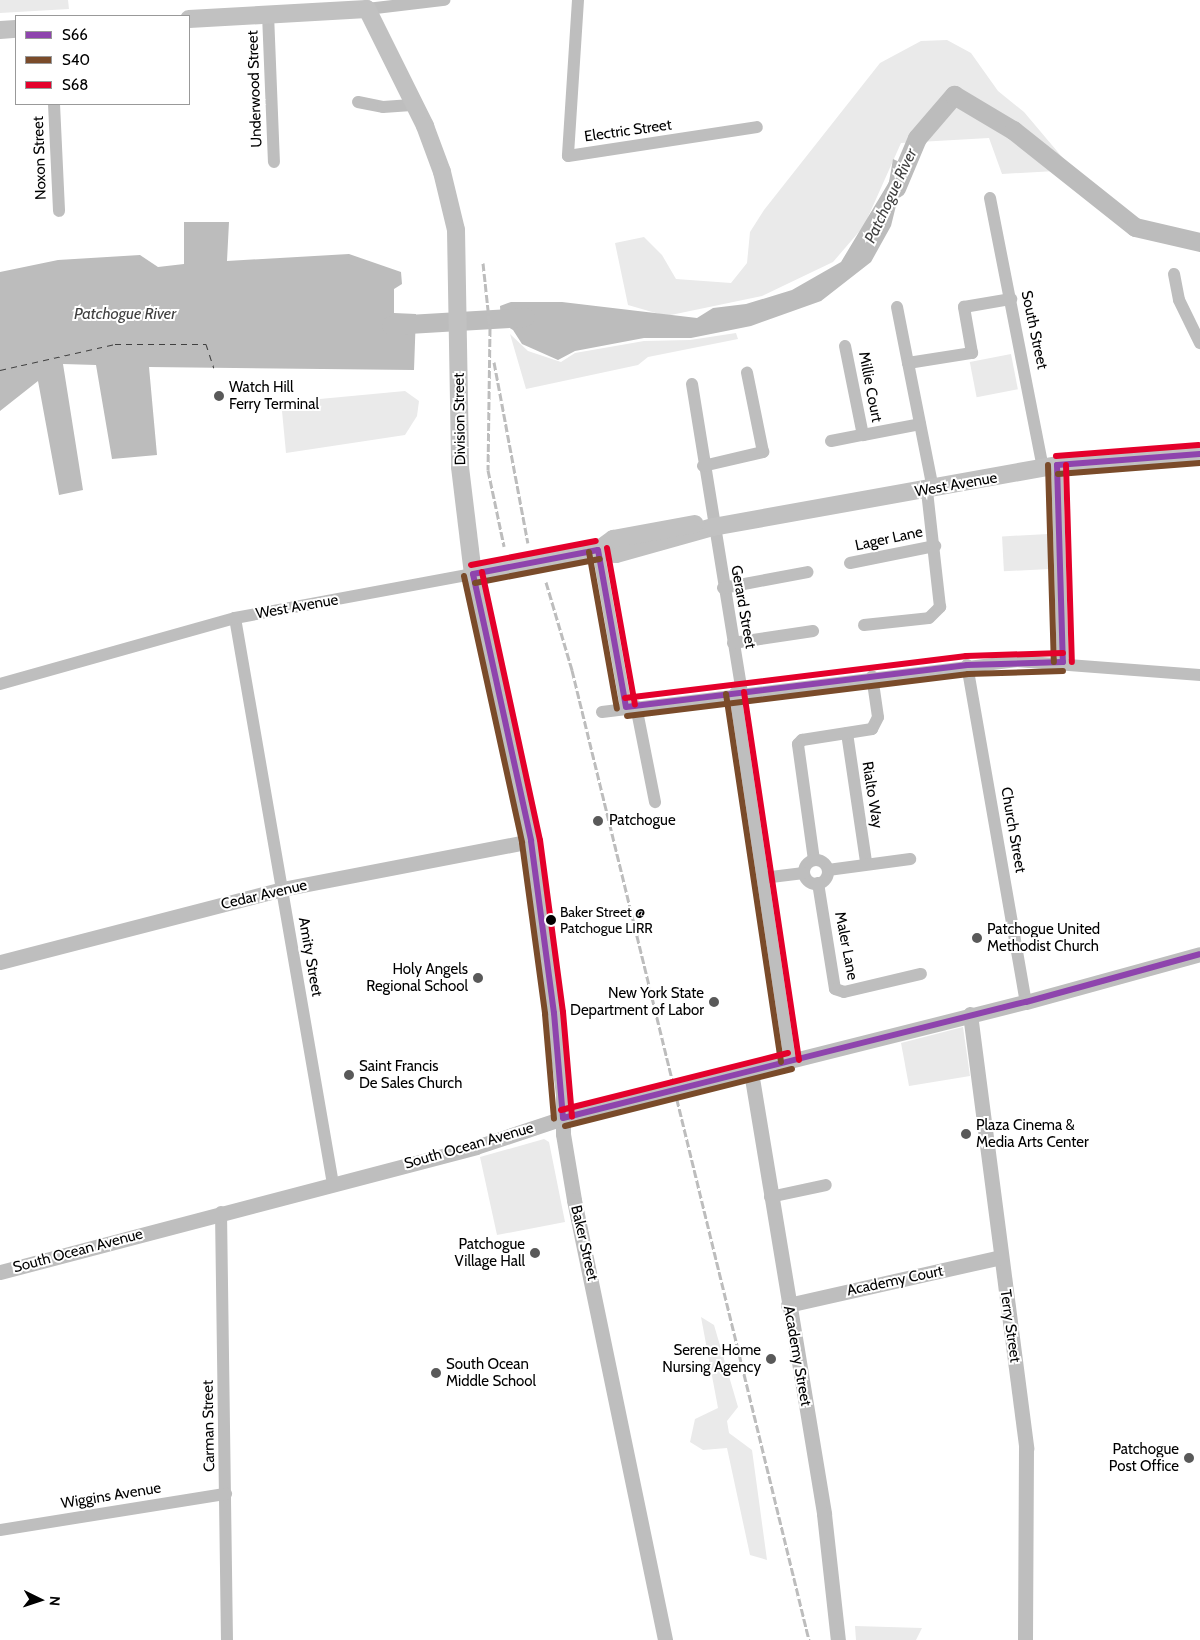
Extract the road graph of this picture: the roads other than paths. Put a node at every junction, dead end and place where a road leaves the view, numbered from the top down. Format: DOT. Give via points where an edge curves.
graph roads {
  1 [pos="444,0"];
  2 [pos="578,0"];
  3 [pos="403,3"];
  4 [pos="367,8"];
  5 [pos="268,14"];
  6 [pos="190,19"];
  7 [pos="15,29"];
  8 [pos="0,30"];
  9 [pos="358,102"];
  10 [pos="54,105"];
  11 [pos="415,105"];
  12 [pos="757,127"];
  13 [pos="274,162"];
  14 [pos="990,198"];
  15 [pos="59,211"];
  16 [pos="1174,274"];
  17 [pos="1011,299"];
  18 [pos="897,307"];
  19 [pos="1200,343"];
  20 [pos="845,346"];
  21 [pos="908,363"];
  22 [pos="747,373"];
  23 [pos="692,384"];
  24 [pos="920,424"];
  25 [pos="863,434"];
  26 [pos="831,441"];
  27 [pos="1200,454"];
  28 [pos="704,466"];
  29 [pos="1050,467"];
  30 [pos="930,490"];
  31 [pos="713,528"];
  32 [pos="935,546"];
  33 [pos="598,550"];
  34 [pos="850,563"];
  35 [pos="808,572"];
  36 [pos="473,574"];
  37 [pos="724,588"];
  38 [pos="235,618"];
  39 [pos="864,625"];
  40 [pos="813,631"];
  41 [pos="733,643"];
  42 [pos="1063,662"];
  43 [pos="967,665"];
  44 [pos="1200,675"];
  45 [pos="872,676"];
  46 [pos="0,684"];
  47 [pos="738,693"];
  48 [pos="631,706"];
  49 [pos="602,712"];
  50 [pos="847,733"];
  51 [pos="655,802"];
  52 [pos="531,841"];
  53 [pos="910,859"];
  54 [pos="814,860"];
  55 [pos="866,862"];
  56 [pos="828,870"];
  57 [pos="804,873"];
  58 [pos="763,878"];
  59 [pos="818,883"];
  60 [pos="282,889"];
  61 [pos="1200,954"];
  62 [pos="0,962"];
  63 [pos="921,974"];
  64 [pos="1026,1002"];
  65 [pos="970,1014"];
  66 [pos="790,1061"];
  67 [pos="751,1072"];
  68 [pos="563,1118"];
  69 [pos="333,1184"];
  70 [pos="826,1185"];
  71 [pos="770,1197"];
  72 [pos="222,1212"];
  73 [pos="1001,1257"];
  74 [pos="0,1272"];
  75 [pos="788,1305"];
  76 [pos="226,1494"];
  77 [pos="0,1530"];
  78 [pos="226,1640"];
  79 [pos="664,1640"];
  80 [pos="838,1640"];
  81 [pos="1026,1640"];
  1 -- 3 [label="street"];
  2 -- 12 [label="street, Electric Street" via="568,156"];
  3 -- 4 [label="street"];
  4 -- 5 [label="main road"];
  4 -- 11 [label="main road, Division Street"];
  5 -- 6 [label="main road"];
  5 -- 13 [label="street, Underwood Street"];
  7 -- 8 [label="main road"];
  9 -- 11 [label="street" via="383,107"];
  10 -- 15 [label="street, Noxon Street"];
  11 -- 36 [label="main road, Division Street" via="442,172 456,230 460,467"];
  14 -- 17 [label="street, South Street"];
  16 -- 19 [label="street" via="1179,300"];
  17 -- 21 [label="street" via="964,308 972,353"];
  17 -- 29 [label="street, South Street"];
  18 -- 21 [label="street"];
  20 -- 25 [label="street, Millie Court"];
  21 -- 24 [label="street"];
  22 -- 28 [label="street" via="763,452"];
  23 -- 28 [label="street, Gerard Street"];
  24 -- 25 [label="street, Millie Court"];
  24 -- 30 [label="street"];
  25 -- 26 [label="street"];
  27 -- 29 [label="main road, West Avenue"];
  28 -- 31 [label="street, Gerard Street"];
  29 -- 30 [label="main road, West Avenue"];
  29 -- 42 [label="street, South Street"];
  30 -- 31 [label="main road, West Avenue"];
  30 -- 32 [label="street, Lager Lane"];
  31 -- 33 [label="main road, West Avenue" via="616,554"];
  31 -- 37 [label="street, Gerard Street"];
  32 -- 34 [label="street, Lager Lane"];
  32 -- 39 [label="street, Lager Lane" via="940,607 936,614"];
  33 -- 36 [label="main road, West Avenue"];
  33 -- 48 [label="street"];
  35 -- 37 [label="street"];
  36 -- 38 [label="street, West Avenue"];
  36 -- 52 [label="street, Division Street"];
  37 -- 41 [label="street, Gerard Street"];
  38 -- 46 [label="street, West Avenue"];
  38 -- 60 [label="street, Amity Street"];
  40 -- 41 [label="street"];
  41 -- 47 [label="street, Gerard Street"];
  42 -- 43 [label="street"];
  42 -- 44 [label="street"];
  43 -- 45 [label="street"];
  43 -- 64 [label="street, Church Street"];
  45 -- 47 [label="street"];
  45 -- 50 [label="street" via="877,724 872,729"];
  47 -- 48 [label="street"];
  47 -- 58 [label="street, Gerard Street"];
  48 -- 49 [label="street"];
  48 -- 51 [label="street"];
  50 -- 54 [label="street" via="802,740 798,744"];
  50 -- 55 [label="street, Rialto Way"];
  52 -- 60 [label="street, Cedar Avenue"];
  52 -- 68 [label="street, Baker Street" via="554,1013"];
  53 -- 55 [label="street"];
  54 -- 56 [label="street" via="823,862"];
  54 -- 57 [label="street"];
  55 -- 56 [label="street"];
  56 -- 59 [label="street" via="826,878"];
  57 -- 58 [label="street"];
  57 -- 59 [label="street" via="809,881"];
  58 -- 66 [label="street, Gerard Street"];
  59 -- 63 [label="street, Maler Lane" via="835,989 844,992"];
  60 -- 62 [label="street, Cedar Avenue"];
  60 -- 69 [label="street, Amity Street"];
  61 -- 64 [label="street, South Ocean Avenue"];
  64 -- 65 [label="street, South Ocean Avenue"];
  65 -- 66 [label="street, South Ocean Avenue"];
  65 -- 73 [label="street, Terry Street"];
  66 -- 67 [label="street, South Ocean Avenue"];
  67 -- 68 [label="street, South Ocean Avenue"];
  67 -- 71 [label="street, Academy Street"];
  68 -- 69 [label="street, South Ocean Avenue" via="476,1147"];
  68 -- 79 [label="street, Baker Street" via="574,1200"];
  69 -- 72 [label="street, South Ocean Avenue"];
  70 -- 71 [label="street"];
  71 -- 75 [label="street, Academy Street"];
  72 -- 74 [label="street, South Ocean Avenue"];
  72 -- 76 [label="street, Carman Street"];
  73 -- 75 [label="street, Academy Court"];
  73 -- 81 [label="street, Terry Street" via="1026,1448"];
  75 -- 80 [label="street, Academy Street" via="824,1514"];
  76 -- 77 [label="street, Wiggins Avenue"];
  76 -- 78 [label="street, Carman Street"];
}
